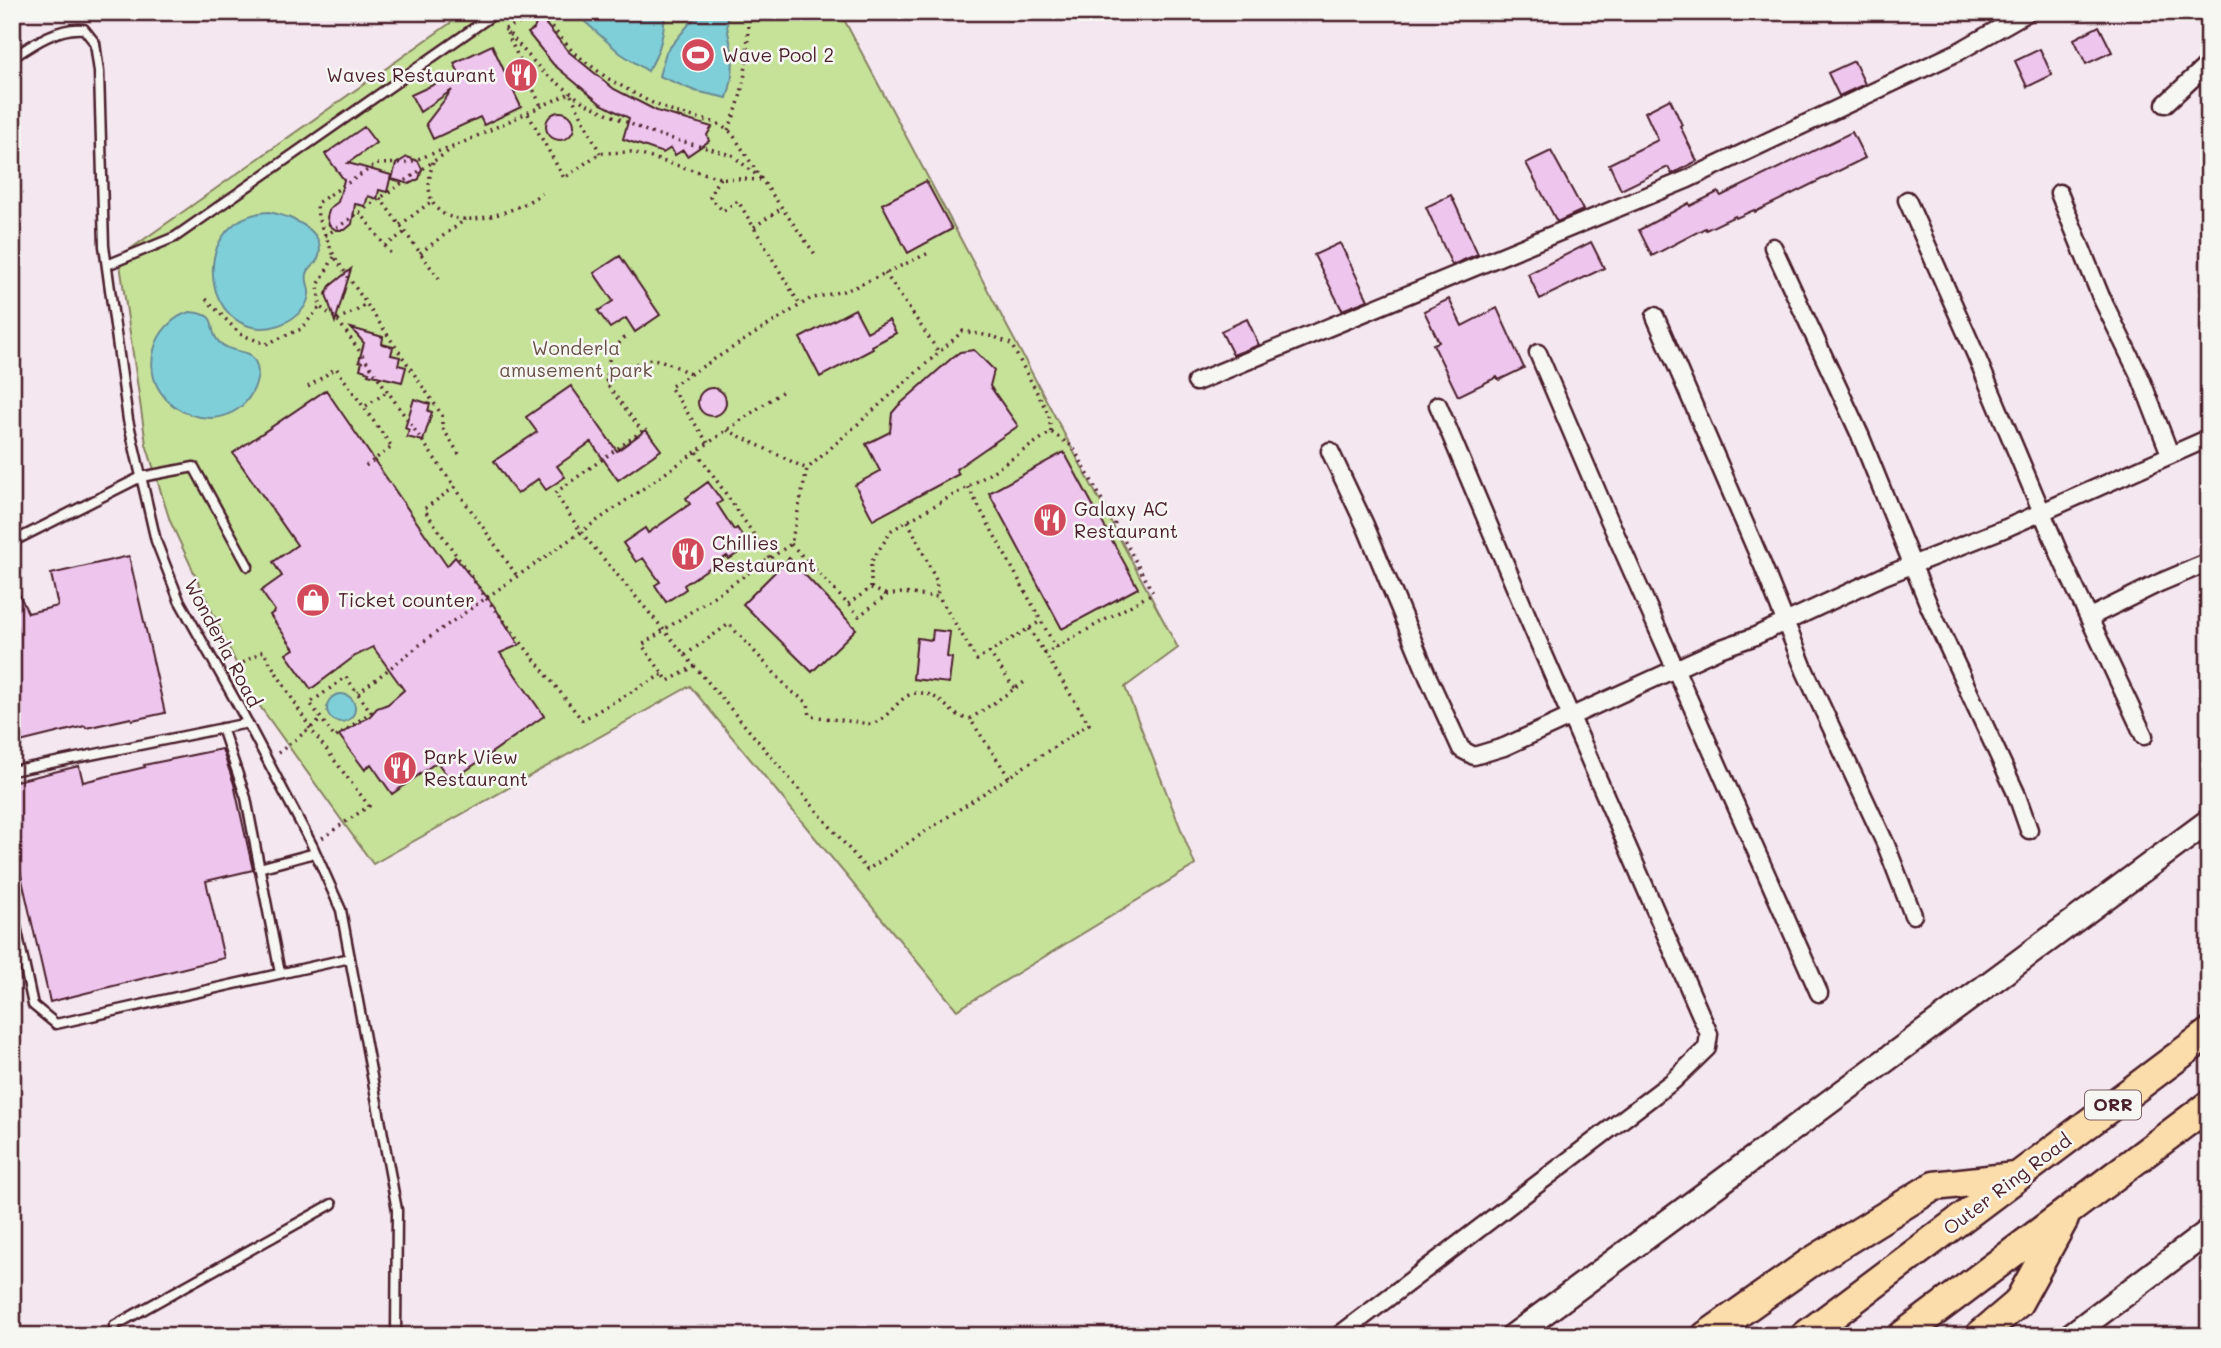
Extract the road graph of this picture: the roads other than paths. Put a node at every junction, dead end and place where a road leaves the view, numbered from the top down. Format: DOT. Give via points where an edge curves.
graph roads {
  1 [pos="497,12"];
  2 [pos="2028,12"];
  3 [pos="12,58"];
  4 [pos="2209,63"];
  5 [pos="2165,104"];
  6 [pos="2059,193"];
  7 [pos="1907,200"];
  8 [pos="1773,247"];
  9 [pos="107,265"];
  10 [pos="1655,316"];
  11 [pos="1538,353"];
  12 [pos="1196,382"];
  13 [pos="1438,405"];
  14 [pos="2209,438"];
  15 [pos="1330,451"];
  16 [pos="2170,454"];
  17 [pos="141,477"];
  18 [pos="2042,512"];
  19 [pos="12,542"];
  20 [pos="2209,562"];
  21 [pos="1912,564"];
  22 [pos="248,566"];
  23 [pos="2090,617"];
  24 [pos="1785,621"];
  25 [pos="1675,669"];
  26 [pos="1572,716"];
  27 [pos="248,723"];
  28 [pos="222,728"];
  29 [pos="2144,736"];
  30 [pos="12,771"];
  31 [pos="2209,821"];
  32 [pos="2029,830"];
  33 [pos="313,849"];
  34 [pos="259,868"];
  35 [pos="12,908"];
  36 [pos="1913,915"];
  37 [pos="350,958"];
  38 [pos="280,973"];
  39 [pos="1819,993"];
  40 [pos="2209,1033"];
  41 [pos="2209,1105"];
  42 [pos="2017,1177"];
  43 [pos="332,1203"];
  44 [pos="2068,1211"];
  45 [pos="2209,1231"];
  46 [pos="114,1326"];
  47 [pos="1715,1330"];
  48 [pos="396,1336"];
  49 [pos="1338,1336"];
  50 [pos="1513,1336"];
  51 [pos="1805,1336"];
  52 [pos="1902,1336"];
  53 [pos="1979,1336"];
  54 [pos="2070,1336"];
  1 -- 9 [label="lane" via="175,237"];
  2 -- 12 [label="street" via="1958,52 1688,179"];
  3 -- 9 [label="lane, Wonderla Road" via="70,27 84,29 95,43"];
  4 -- 5 [label="street"];
  6 -- 16 [label="street"];
  7 -- 18 [label="street"];
  8 -- 21 [label="street" via="1860,435"];
  9 -- 17 [label="lane, Wonderla Road" via="128,420"];
  10 -- 24 [label="street"];
  11 -- 25 [label="street"];
  13 -- 26 [label="street"];
  14 -- 16 [label="street"];
  15 -- 26 [label="street" via="1461,749 1474,755 1504,747"];
  16 -- 18 [label="street"];
  17 -- 19 [label="lane"];
  17 -- 22 [label="lane" via="194,467"];
  17 -- 27 [label="lane, Wonderla Road" via="156,541 179,600"];
  18 -- 21 [label="street"];
  18 -- 23 [label="street"];
  20 -- 23 [label="street"];
  21 -- 24 [label="street"];
  21 -- 32 [label="street"];
  23 -- 29 [label="street"];
  24 -- 25 [label="street"];
  24 -- 36 [label="street"];
  25 -- 26 [label="street"];
  25 -- 39 [label="street"];
  26 -- 49 [label="street" via="1709,1034 1707,1048 1673,1081"];
  27 -- 28 [label="lane"];
  27 -- 33 [label="lane, Wonderla Road"];
  28 -- 30 [label="lane"];
  28 -- 34 [label="lane" via="246,798"];
  31 -- 50 [label="main road"];
  33 -- 34 [label="lane"];
  33 -- 37 [label="lane, Wonderla Road" via="341,911"];
  34 -- 38 [label="lane"];
  35 -- 38 [label="lane" via="33,1005 56,1024"];
  37 -- 38 [label="lane"];
  37 -- 48 [label="lane, Wonderla Road" via="397,1210"];
  40 -- 42 [label="highway, Outer Ring Road / ORR"];
  41 -- 44 [label="highway"];
  42 -- 47 [label="highway" via="1934,1186 1808,1264"];
  42 -- 51 [label="highway, Outer Ring Road / ORR"];
  43 -- 46 [label="lane"];
  44 -- 52 [label="highway"];
  44 -- 53 [label="highway" via="2018,1304"];
  45 -- 54 [label="main road"];
}
